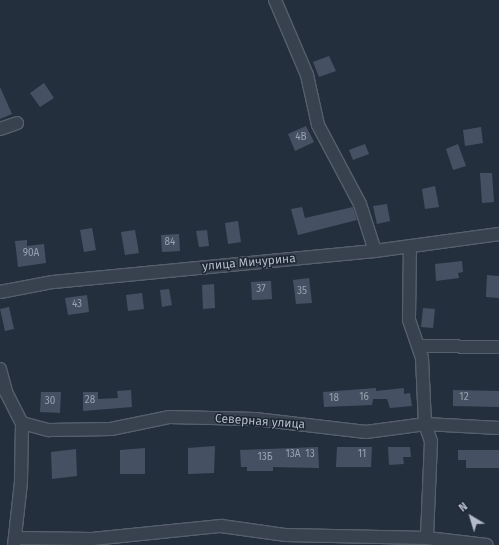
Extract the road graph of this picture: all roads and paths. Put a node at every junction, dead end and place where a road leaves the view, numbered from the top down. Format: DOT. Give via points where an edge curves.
graph roads {
  1 [pos="275,0"];
  2 [pos="17,123"];
  3 [pos="0,129"];
  4 [pos="499,234"];
  5 [pos="410,246"];
  6 [pos="375,250"];
  7 [pos="0,292"];
  8 [pos="418,346"];
  9 [pos="499,347"];
  10 [pos="0,369"];
  11 [pos="22,423"];
  12 [pos="425,424"];
  13 [pos="499,428"];
  14 [pos="427,538"];
  15 [pos="14,542"];
  16 [pos="487,545"];
  1 -- 6 [label="street" via="307,75 318,125 360,204"];
  2 -- 3 [label="street"];
  4 -- 5 [label="street, улица Мичурина"];
  5 -- 6 [label="street, улица Мичурина"];
  5 -- 8 [label="street" via="409,320"];
  6 -- 7 [label="street, улица Мичурина" via="53,282"];
  8 -- 9 [label="street"];
  8 -- 12 [label="street" via="422,358"];
  10 -- 11 [label="street" via="6,392"];
  11 -- 12 [label="street, Северная улица" via="49,430 111,429 169,417 255,419 366,432"];
  11 -- 15 [label="street" via="21,482"];
  12 -- 13 [label="street, Северная улица"];
  12 -- 14 [label="street" via="432,441"];
  14 -- 15 [label="street" via="286,535 221,526 92,539"];
  14 -- 16 [label="street"];
}
